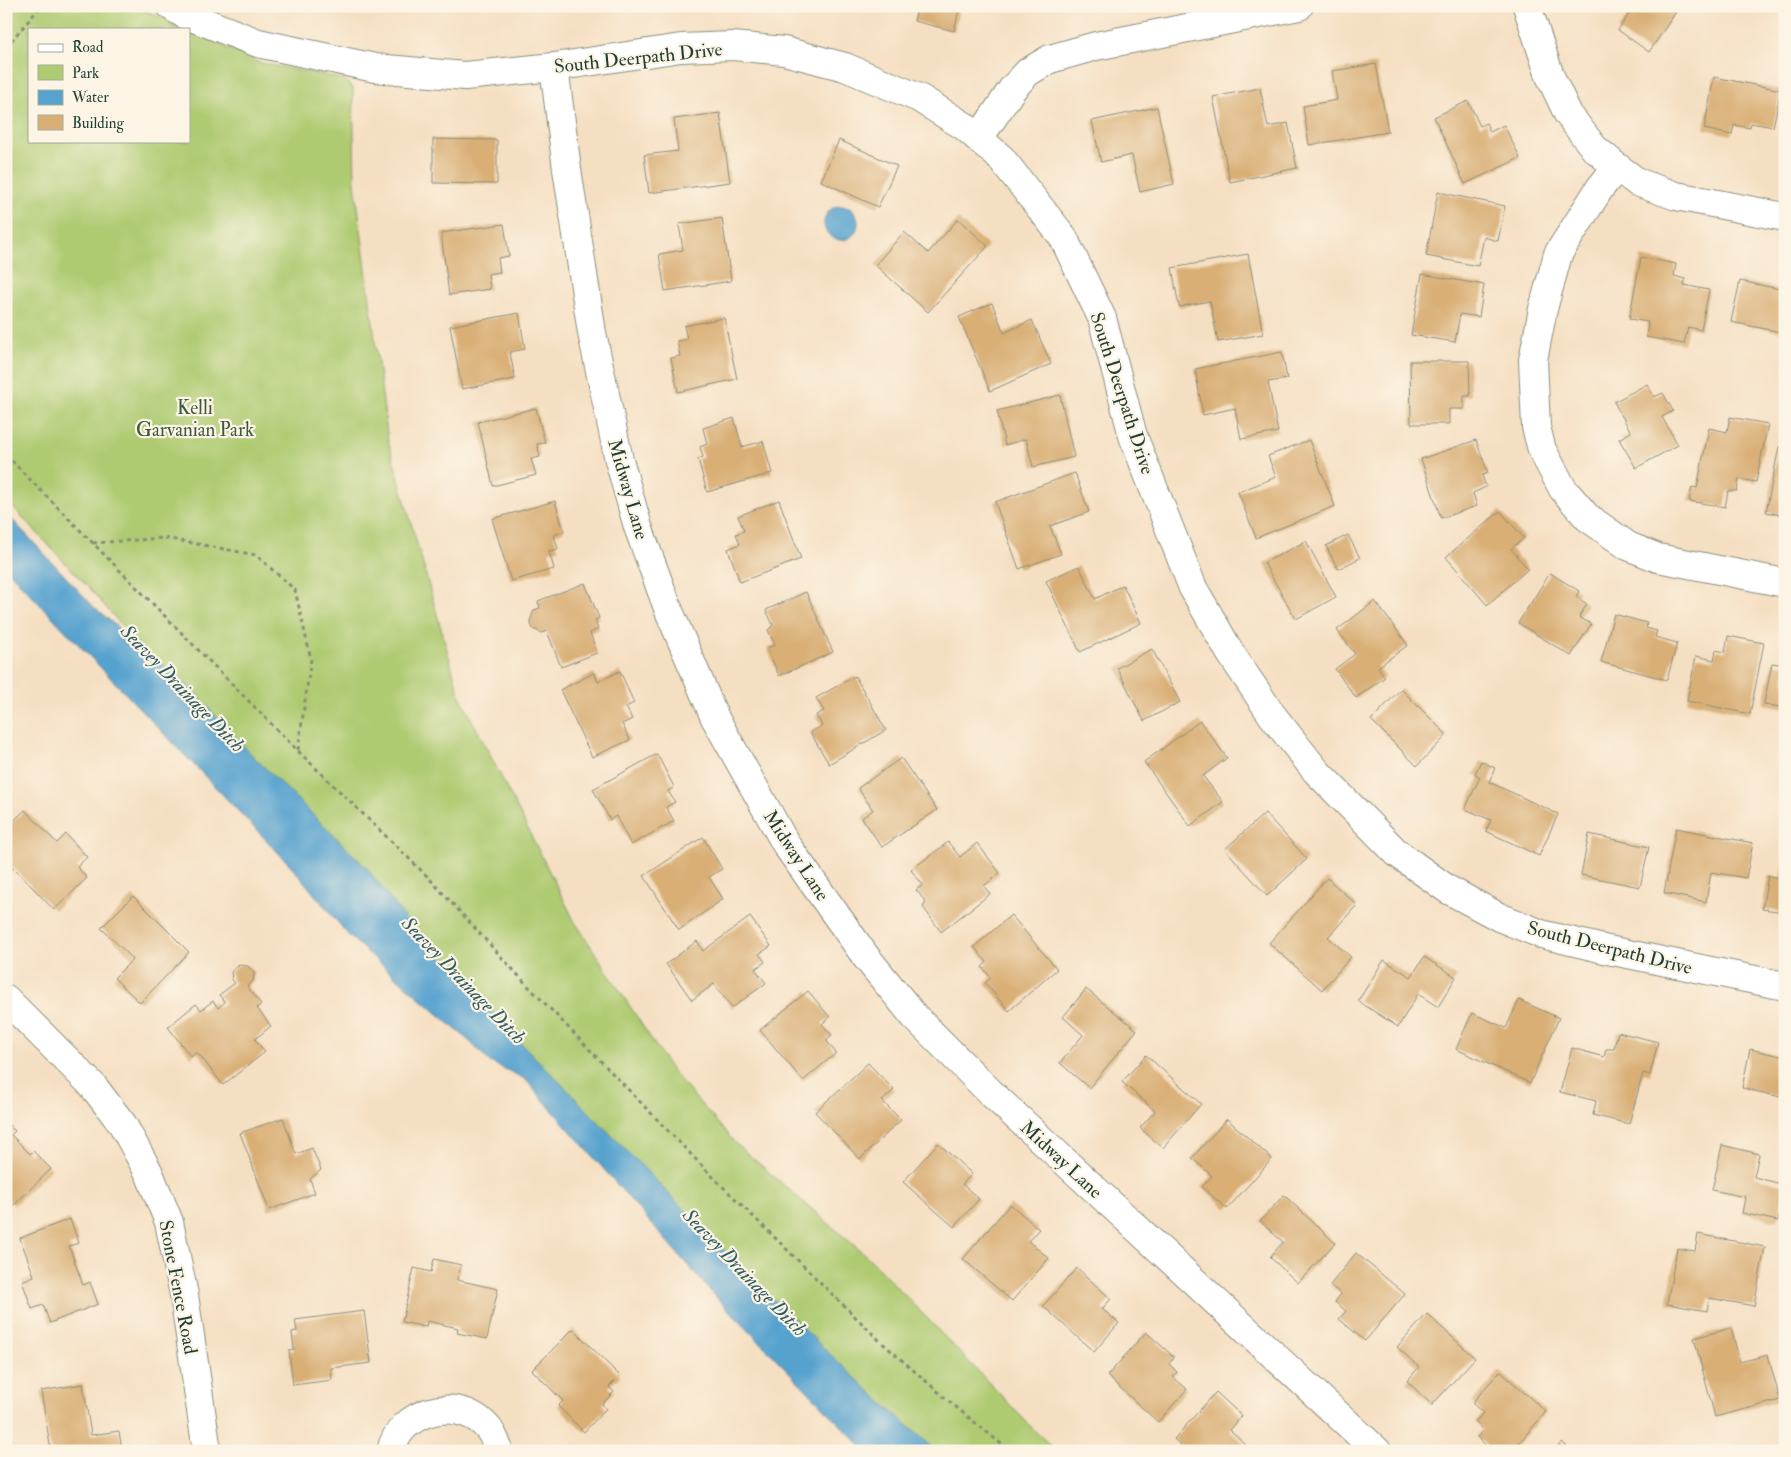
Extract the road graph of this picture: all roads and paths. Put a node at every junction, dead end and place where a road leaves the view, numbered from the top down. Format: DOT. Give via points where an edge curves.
graph roads {
  1 [pos="41,6"];
  2 [pos="171,6"];
  3 [pos="1298,6"];
  4 [pos="1527,6"];
  5 [pos="1254,10"];
  6 [pos="6,47"];
  7 [pos="554,67"];
  8 [pos="979,138"];
  9 [pos="1616,167"];
  10 [pos="1785,217"];
  11 [pos="6,455"];
  12 [pos="93,543"];
  13 [pos="1785,583"];
  14 [pos="298,751"];
  15 [pos="1785,986"];
  16 [pos="6,999"];
  17 [pos="207,1451"];
  18 [pos="391,1451"];
  19 [pos="500,1451"];
  20 [pos="1010,1451"];
  21 [pos="1377,1451"];
  1 -- 6 [label="path"];
  2 -- 7 [label="street, South Deerpath Drive" via="258,43 375,68 465,76"];
  3 -- 5 [label="street"];
  4 -- 9 [label="street" via="1550,76 1568,114 1594,148"];
  5 -- 8 [label="street" via="1050,59 1028,72 1013,88"];
  7 -- 8 [label="street, South Deerpath Drive" via="681,48 734,46 784,51 845,67 918,98"];
  7 -- 21 [label="street, Midway Lane" via="592,333 619,460 638,527 668,611 715,718 786,846 866,957 914,1016 991,1093"];
  8 -- 15 [label="street, South Deerpath Drive" via="1001,158 1063,237 1102,318 1133,436 1193,588 1231,654 1272,715 1316,771 1397,853 1447,889 1499,917 1541,934 1598,948"];
  9 -- 10 [label="street" via="1637,182 1676,196"];
  9 -- 13 [label="street" via="1558,254 1542,309 1533,360 1536,427 1542,450 1563,489 1587,517 1628,546 1658,558"];
  11 -- 12 [label="path"];
  12 -- 14 [label="path"];
  12 -- 14 [label="path" via="165,538 256,554 295,590 311,659"];
  14 -- 20 [label="path" via="427,876 694,1158 816,1279 880,1341"];
  16 -- 17 [label="street, Stone Fence Road" via="92,1086 123,1125 149,1173 169,1222 184,1296"];
  18 -- 19 [label="street" via="402,1429 416,1417 432,1410 451,1409 469,1414 484,1424"];
}
